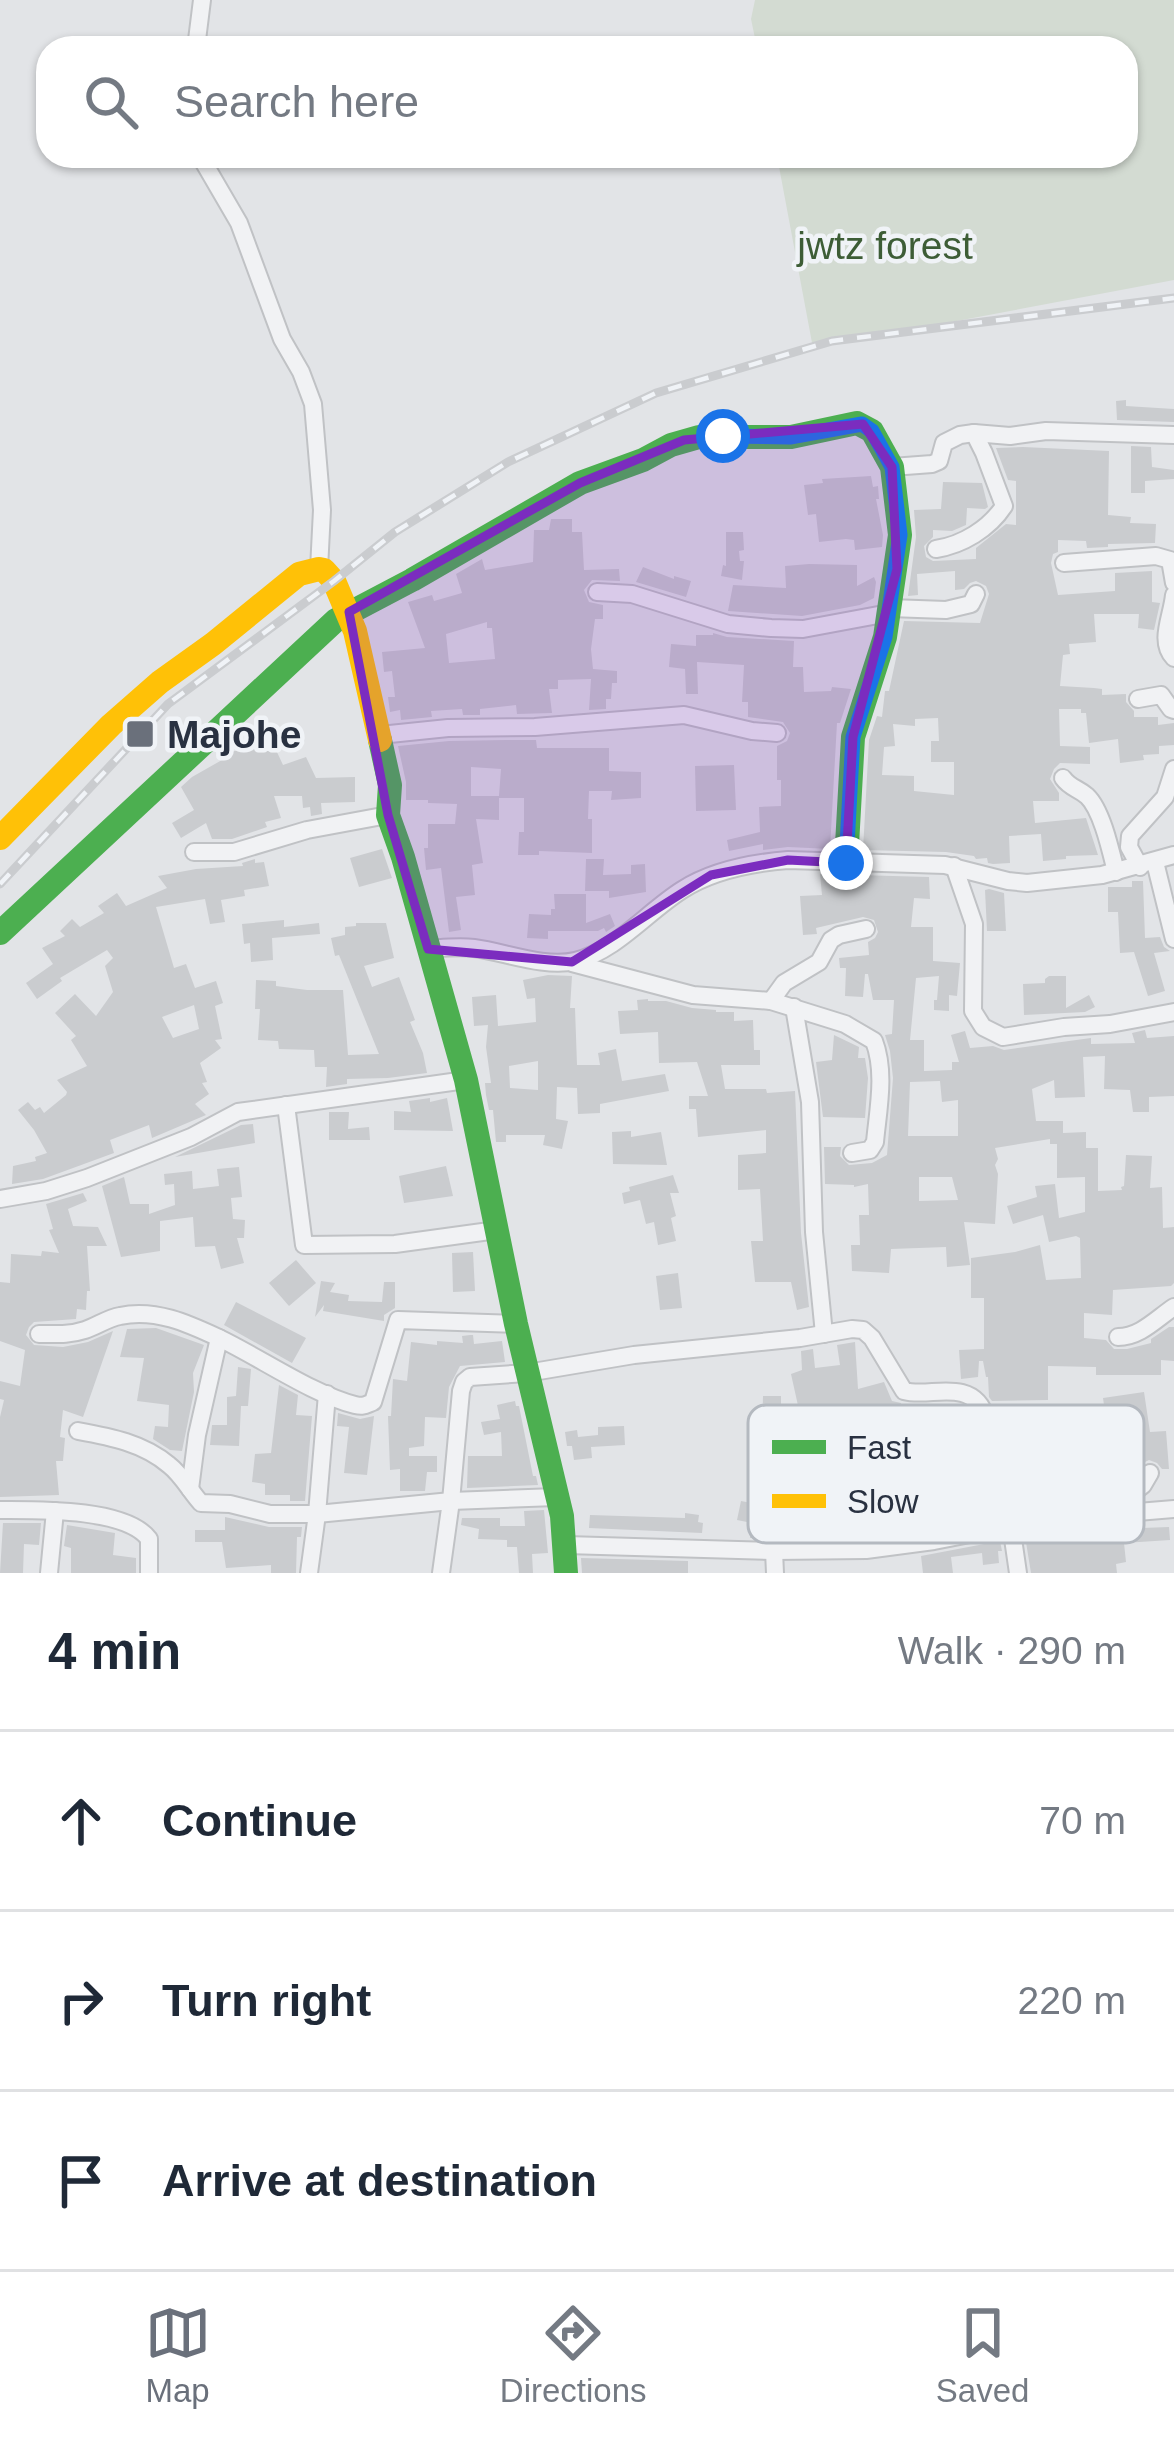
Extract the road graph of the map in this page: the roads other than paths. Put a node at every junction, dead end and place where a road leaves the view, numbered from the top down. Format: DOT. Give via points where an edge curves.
graph roads {
  1 [pos="202,0"];
  2 [pos="198,36"];
  3 [pos="207,168"];
  4 [pos="974,433"];
  5 [pos="1174,435"];
  6 [pos="892,467"];
  7 [pos="936,549"];
  8 [pos="1064,563"];
  9 [pos="319,568"];
  10 [pos="1174,583"];
  11 [pos="598,592"];
  12 [pos="976,594"];
  13 [pos="1174,595"];
  14 [pos="890,610"];
  15 [pos="349,612"];
  16 [pos="1174,658"];
  17 [pos="1138,700"];
  18 [pos="1174,710"];
  19 [pos="777,733"];
  20 [pos="380,735"];
  21 [pos="1174,770"];
  22 [pos="1063,778"];
  23 [pos="388,815"];
  24 [pos="0,838"];
  25 [pos="194,852"];
  26 [pos="1174,855"];
  27 [pos="846,863"];
  28 [pos="1147,864"];
  29 [pos="954,866"];
  30 [pos="1116,872"];
  31 [pos="866,929"];
  32 [pos="1172,929"];
  33 [pos="0,933"];
  34 [pos="428,949"];
  35 [pos="572,962"];
  36 [pos="771,1001"];
  37 [pos="794,1007"];
  38 [pos="1174,1012"];
  39 [pos="466,1080"];
  40 [pos="286,1105"];
  41 [pos="852,1153"];
  42 [pos="0,1199"];
  43 [pos="496,1229"];
  44 [pos="1174,1307"];
  45 [pos="516,1324"];
  46 [pos="39,1334"];
  47 [pos="824,1334"];
  48 [pos="1118,1336"];
  49 [pos="219,1338"];
  50 [pos="527,1373"];
  51 [pos="327,1394"];
  52 [pos="978,1405"];
  53 [pos="77,1431"];
  54 [pos="1150,1473"];
  55 [pos="1144,1480"];
  56 [pos="190,1489"];
  57 [pos="556,1497"];
  58 [pos="452,1501"];
  59 [pos="1174,1508"];
  60 [pos="0,1510"];
  61 [pos="55,1511"];
  62 [pos="1144,1511"];
  63 [pos="317,1514"];
  64 [pos="919,1543"];
  65 [pos="1008,1543"];
  66 [pos="566,1545"];
  67 [pos="774,1551"];
  68 [pos="49,1573"];
  69 [pos="148,1573"];
  70 [pos="309,1573"];
  71 [pos="440,1573"];
  72 [pos="566,1573"];
  73 [pos="775,1573"];
  74 [pos="1018,1573"];
  1 -- 2 [label="street"];
  3 -- 9 [label="street" via="239,223 313,404"];
  4 -- 5 [label="street"];
  4 -- 6 [label="street" via="944,443 932,464"];
  4 -- 7 [label="street" via="1004,506 975,534"];
  6 -- 14 [label="street" via="900,535"];
  6 -- 15 [label="street" via="862,424 790,437 684,440 564,491"];
  8 -- 10 [label="street" via="1156,556 1170,560"];
  9 -- 15 [label="street"];
  9 -- 24 [label="street" via="299,574 160,682"];
  11 -- 14 [label="street" via="771,628"];
  12 -- 14 [label="street" via="965,608"];
  13 -- 16 [label="street" via="1166,644"];
  14 -- 27 [label="street" via="853,737"];
  15 -- 20 [label="street"];
  15 -- 33 [label="street"];
  17 -- 18 [label="street" via="1161,695"];
  19 -- 20 [label="street" via="684,715"];
  20 -- 23 [label="street"];
  21 -- 28 [label="street" via="1165,797 1129,841"];
  22 -- 30 [label="street" via="1096,809"];
  23 -- 25 [label="street" via="234,852"];
  23 -- 34 [label="street"];
  26 -- 28 [label="street"];
  27 -- 29 [label="street"];
  27 -- 35 [label="street" via="788,860 711,875"];
  28 -- 30 [label="street"];
  28 -- 32 [label="street"];
  29 -- 30 [label="street" via="1027,883"];
  29 -- 38 [label="street" via="974,924 973,1011 992,1034"];
  31 -- 36 [label="street" via="831,940 819,962"];
  34 -- 35 [label="street"];
  34 -- 39 [label="street"];
  35 -- 36 [label="street" via="693,995"];
  36 -- 37 [label="street"];
  37 -- 41 [label="street" via="874,1041 875,1142"];
  37 -- 47 [label="street" via="810,1102"];
  39 -- 40 [label="street"];
  39 -- 43 [label="street"];
  40 -- 42 [label="street" via="238,1112 87,1178"];
  40 -- 43 [label="street" via="304,1245 395,1244"];
  43 -- 45 [label="street"];
  44 -- 48 [label="street" via="1139,1333"];
  45 -- 50 [label="street"];
  45 -- 51 [label="street" via="402,1319 373,1402 355,1405"];
  46 -- 49 [label="street" via="152,1314"];
  47 -- 50 [label="street"];
  47 -- 52 [label="street" via="862,1330 907,1393 961,1393"];
  49 -- 51 [label="street"];
  49 -- 56 [label="street"];
  50 -- 57 [label="street"];
  50 -- 58 [label="street" via="464,1382"];
  51 -- 63 [label="street"];
  53 -- 56 [label="street" via="145,1449"];
  54 -- 55 [label="street"];
  56 -- 63 [label="street" via="201,1503"];
  57 -- 58 [label="street"];
  57 -- 66 [label="street"];
  58 -- 63 [label="street"];
  58 -- 71 [label="street"];
  59 -- 62 [label="street"];
  60 -- 61 [label="street"];
  61 -- 68 [label="street"];
  61 -- 69 [label="street" via="136,1527 148,1539"];
  63 -- 70 [label="street"];
  64 -- 67 [label="street"];
  65 -- 74 [label="street"];
  66 -- 67 [label="street"];
  66 -- 72 [label="street"];
  67 -- 73 [label="street"];
}
